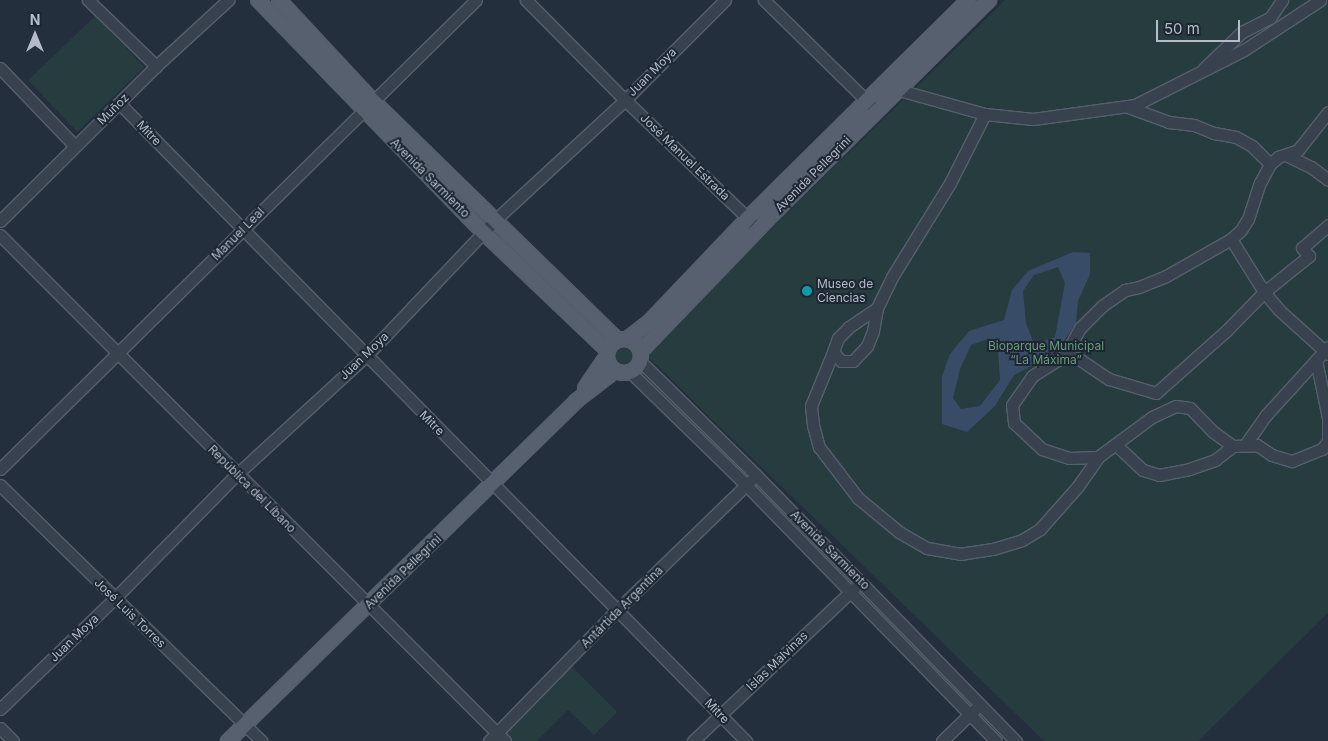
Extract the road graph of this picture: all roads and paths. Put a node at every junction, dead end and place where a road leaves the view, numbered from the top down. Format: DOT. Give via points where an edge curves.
graph roads {
  1 [pos="88,0"];
  2 [pos="228,0"];
  3 [pos="258,0"];
  4 [pos="279,0"];
  5 [pos="476,0"];
  6 [pos="526,0"];
  7 [pos="724,0"];
  8 [pos="764,0"];
  9 [pos="968,0"];
  10 [pos="989,0"];
  11 [pos="1282,0"];
  12 [pos="1320,0"];
  13 [pos="156,66"];
  14 [pos="0,68"];
  15 [pos="1197,76"];
  16 [pos="899,90"];
  17 [pos="625,100"];
  18 [pos="119,103"];
  19 [pos="368,106"];
  20 [pos="1126,106"];
  21 [pos="872,107"];
  22 [pos="1328,112"];
  23 [pos="985,114"];
  24 [pos="76,146"];
  25 [pos="1286,155"];
  26 [pos="1270,164"];
  27 [pos="1328,180"];
  28 [pos="748,218"];
  29 [pos="495,220"];
  30 [pos="0,221"];
  31 [pos="1328,225"];
  32 [pos="243,229"];
  33 [pos="759,229"];
  34 [pos="484,233"];
  35 [pos="0,235"];
  36 [pos="1231,239"];
  37 [pos="1264,292"];
  38 [pos="877,308"];
  39 [pos="622,339"];
  40 [pos="1327,351"];
  41 [pos="833,352"];
  42 [pos="607,353"];
  43 [pos="117,354"];
  44 [pos="1065,354"];
  45 [pos="366,356"];
  46 [pos="640,356"];
  47 [pos="1316,360"];
  48 [pos="616,371"];
  49 [pos="630,372"];
  50 [pos="576,401"];
  51 [pos="1328,441"];
  52 [pos="1116,445"];
  53 [pos="1245,445"];
  54 [pos="1233,446"];
  55 [pos="1098,456"];
  56 [pos="0,469"];
  57 [pos="237,474"];
  58 [pos="756,475"];
  59 [pos="493,484"];
  60 [pos="0,485"];
  61 [pos="746,485"];
  62 [pos="861,581"];
  63 [pos="850,592"];
  64 [pos="115,598"];
  65 [pos="370,604"];
  66 [pos="618,609"];
  67 [pos="981,704"];
  68 [pos="0,709"];
  69 [pos="970,714"];
  70 [pos="720,715"];
  71 [pos="244,725"];
  72 [pos="0,728"];
  73 [pos="497,738"];
  74 [pos="13,741"];
  75 [pos="228,741"];
  76 [pos="261,741"];
  77 [pos="693,741"];
  78 [pos="746,741"];
  79 [pos="942,741"];
  80 [pos="996,741"];
  81 [pos="1016,741"];
  1 -- 13 [label="street"];
  2 -- 13 [label="street, Muñoz"];
  3 -- 19 [label="main road, Avenida Sarmiento"];
  4 -- 19 [label="main road, Avenida Sarmiento"];
  5 -- 19 [label="street, Manuel Leal"];
  6 -- 17 [label="street, José Manuel Estrada"];
  7 -- 17 [label="street, Juan Moya"];
  8 -- 21 [label="street"];
  9 -- 21 [label="main road, Avenida Pellegrini"];
  10 -- 16 [label="main road, Avenida Pellegrini"];
  11 -- 15 [label="street" via="1270,18 1242,32"];
  12 -- 15 [label="street" via="1244,50"];
  13 -- 18 [label="street, Muñoz"];
  14 -- 24 [label="street"];
  15 -- 20 [label="street" via="1135,105"];
  16 -- 21 [label="main road, Avenida Pellegrini"];
  16 -- 23 [label="street"];
  17 -- 28 [label="street, José Manuel Estrada"];
  17 -- 29 [label="street, Juan Moya"];
  18 -- 24 [label="street, Muñoz"];
  18 -- 32 [label="street, Mitre"];
  19 -- 29 [label="main road, Avenida Sarmiento"];
  19 -- 32 [label="street, Manuel Leal"];
  19 -- 34 [label="main road, Avenida Sarmiento"];
  20 -- 23 [label="street" via="1033,119"];
  20 -- 26 [label="street" via="1168,122 1236,137 1252,146"];
  21 -- 28 [label="main road, Avenida Pellegrini"];
  21 -- 33 [label="main road, Avenida Pellegrini"];
  22 -- 25 [label="street" via="1298,150"];
  23 -- 38 [label="street" via="950,183 892,277"];
  24 -- 30 [label="street, Muñoz"];
  25 -- 26 [label="street"];
  25 -- 27 [label="street"];
  26 -- 36 [label="street" via="1248,219"];
  28 -- 33 [label="street, José Manuel Estrada"];
  28 -- 39 [label="main road, Avenida Pellegrini" via="651,320"];
  29 -- 34 [label="street, Juan Moya"];
  29 -- 39 [label="main road, Avenida Sarmiento"];
  31 -- 37 [label="street" via="1302,248 1309,256"];
  32 -- 43 [label="street, Manuel Leal"];
  32 -- 45 [label="street, Mitre"];
  33 -- 46 [label="main road, Avenida Pellegrini"];
  34 -- 42 [label="main road, Avenida Sarmiento"];
  34 -- 45 [label="street, Juan Moya"];
  35 -- 43 [label="street, República del Líbano"];
  36 -- 37 [label="street"];
  36 -- 44 [label="street" via="1153,283 1124,290 1080,328"];
  37 -- 40 [label="street" via="1279,310"];
  37 -- 44 [label="street" via="1226,332 1156,393 1108,379 1080,359"];
  38 -- 41 [label="street" via="838,338"];
  38 -- 41 [label="street" via="873,332 853,361 841,361"];
  39 -- 42 [label="main road"];
  39 -- 46 [label="main road" via="634,342"];
  40 -- 47 [label="street"];
  41 -- 55 [label="street" via="811,406 819,447 858,498 899,532 927,548 960,554 1022,540 1040,529 1058,510"];
  42 -- 48 [label="main road" via="608,363"];
  42 -- 50 [label="main road, Avenida Pellegrini"];
  43 -- 56 [label="street, Manuel Leal"];
  43 -- 57 [label="street, República del Líbano"];
  44 -- 55 [label="street" via="1032,376 1012,405 1014,423 1042,449 1069,458"];
  45 -- 57 [label="street, Juan Moya"];
  45 -- 59 [label="street, Mitre"];
  46 -- 49 [label="main road" via="637,367"];
  46 -- 58 [label="street, Avenida Sarmiento"];
  47 -- 51 [label="street" via="1328,418"];
  47 -- 53 [label="street" via="1266,415"];
  48 -- 49 [label="main road"];
  48 -- 50 [label="main road, Avenida Pellegrini"];
  49 -- 61 [label="street, Avenida Sarmiento"];
  50 -- 59 [label="main road, Avenida Pellegrini"];
  51 -- 53 [label="street" via="1322,449 1292,461 1272,455 1257,445"];
  52 -- 54 [label="street" via="1143,470 1159,475 1215,460"];
  52 -- 54 [label="street" via="1152,417 1176,406 1190,408 1212,431"];
  52 -- 55 [label="street"];
  53 -- 54 [label="street"];
  57 -- 64 [label="street, Juan Moya"];
  57 -- 65 [label="street, República del Líbano"];
  58 -- 61 [label="street, Antártida Argentina"];
  58 -- 62 [label="street, Avenida Sarmiento"];
  59 -- 65 [label="main road, Avenida Pellegrini"];
  59 -- 66 [label="street, Mitre"];
  60 -- 64 [label="street, José Luis Torres"];
  61 -- 63 [label="street, Avenida Sarmiento"];
  61 -- 66 [label="street, Antártida Argentina"];
  62 -- 63 [label="street, Islas Malvinas"];
  62 -- 67 [label="street, Avenida Sarmiento"];
  63 -- 69 [label="street, Avenida Sarmiento"];
  63 -- 70 [label="street, Islas Malvinas"];
  64 -- 68 [label="street, Juan Moya"];
  64 -- 71 [label="street, José Luis Torres"];
  65 -- 71 [label="main road, Avenida Pellegrini"];
  65 -- 73 [label="street, República del Líbano"];
  66 -- 70 [label="street, Mitre"];
  66 -- 73 [label="street, Antártida Argentina"];
  67 -- 69 [label="street"];
  67 -- 81 [label="street, Avenida Sarmiento"];
  69 -- 79 [label="street"];
  69 -- 80 [label="street, Avenida Sarmiento"];
  70 -- 77 [label="street, Islas Malvinas"];
  70 -- 78 [label="street, Mitre"];
  71 -- 75 [label="main road, Avenida Pellegrini"];
  71 -- 76 [label="street, José Luis Torres"];
  72 -- 74 [label="street"];
}
